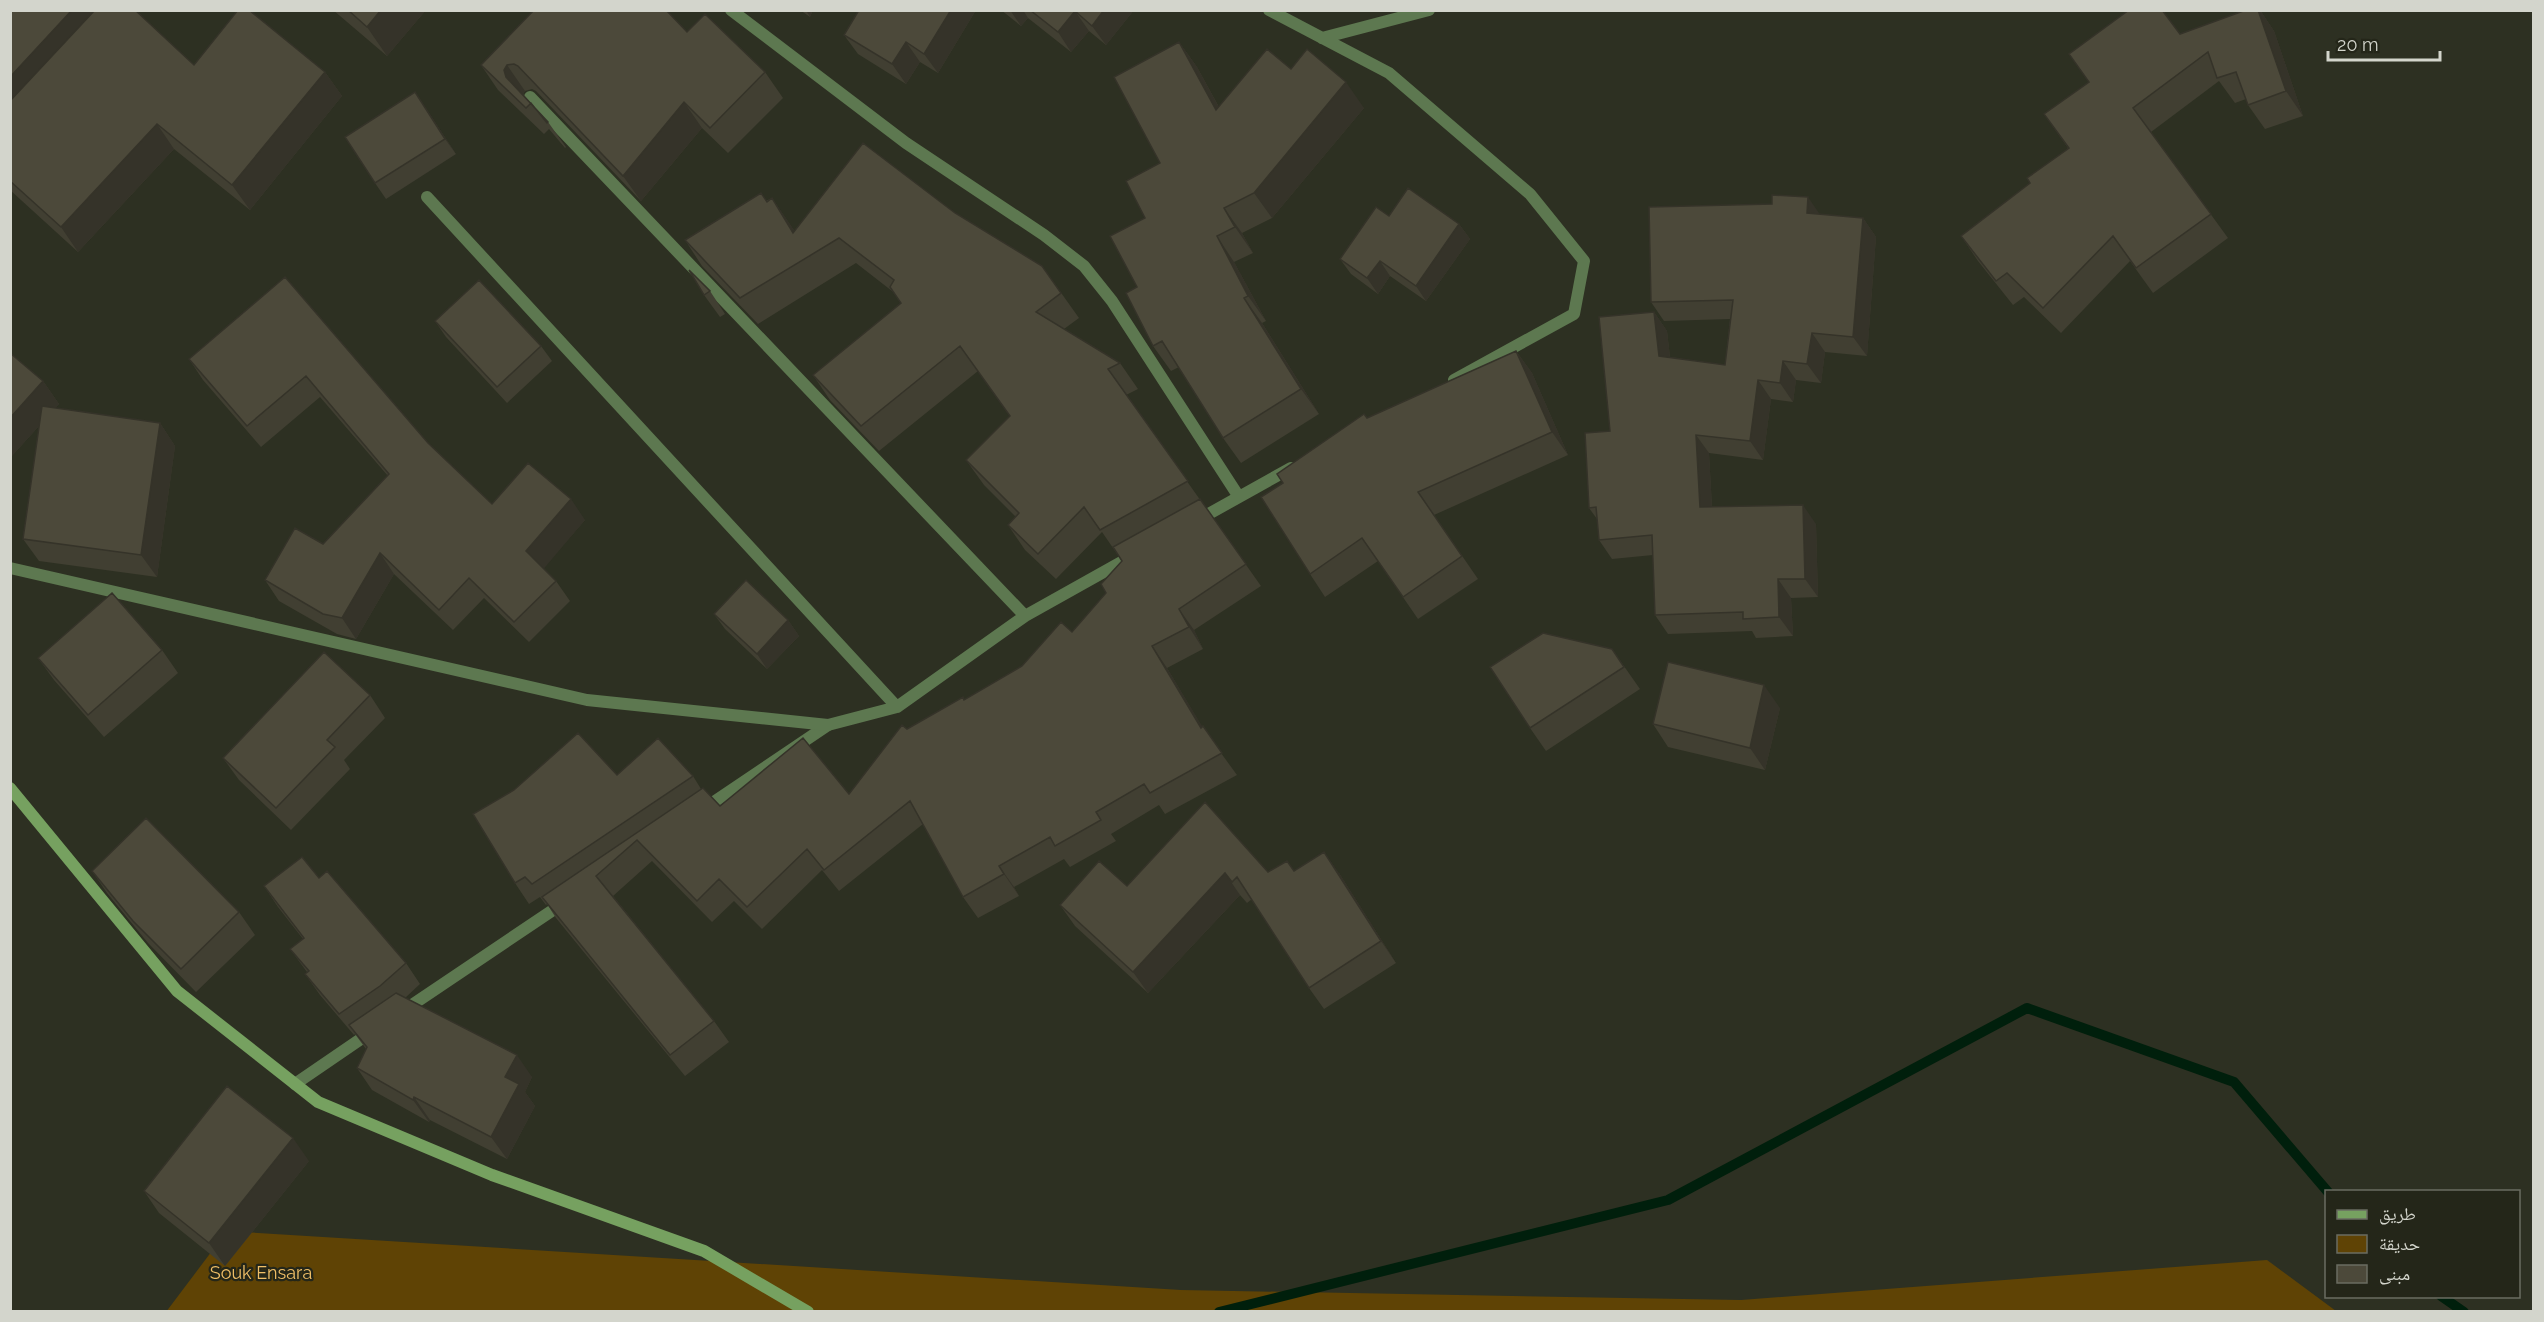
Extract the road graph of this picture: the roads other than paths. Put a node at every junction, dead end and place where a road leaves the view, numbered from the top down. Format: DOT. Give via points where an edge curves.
graph roads {
  1 [pos="731,10"];
  2 [pos="1269,10"];
  3 [pos="1429,10"];
  4 [pos="1322,38"];
  5 [pos="530,97"];
  6 [pos="427,197"];
  7 [pos="1438,388"];
  8 [pos="1302,462"];
  9 [pos="1239,496"];
  10 [pos="1188,525"];
  11 [pos="1147,548"];
  12 [pos="10,567"];
  13 [pos="1025,616"];
  14 [pos="897,707"];
  15 [pos="828,724"];
  16 [pos="10,788"];
  17 [pos="690,818"];
  18 [pos="572,897"];
  19 [pos="295,1083"];
  20 [pos="808,1311"];
  1 -- 9 [label="street" via="906,143 1084,266 1112,301"];
  2 -- 4 [label="street"];
  3 -- 4 [label="street"];
  4 -- 7 [label="street" via="1389,73 1530,194 1584,261 1574,314"];
  5 -- 13 [label="street"];
  6 -- 14 [label="street"];
  8 -- 9 [label="street"];
  9 -- 10 [label="street"];
  11 -- 13 [label="street"];
  12 -- 15 [label="street" via="587,700"];
  13 -- 14 [label="street"];
  14 -- 15 [label="street"];
  15 -- 17 [label="street"];
  16 -- 19 [label="street" via="177,991"];
  18 -- 19 [label="street"];
  19 -- 20 [label="street" via="318,1102 492,1175 704,1251"];
}
